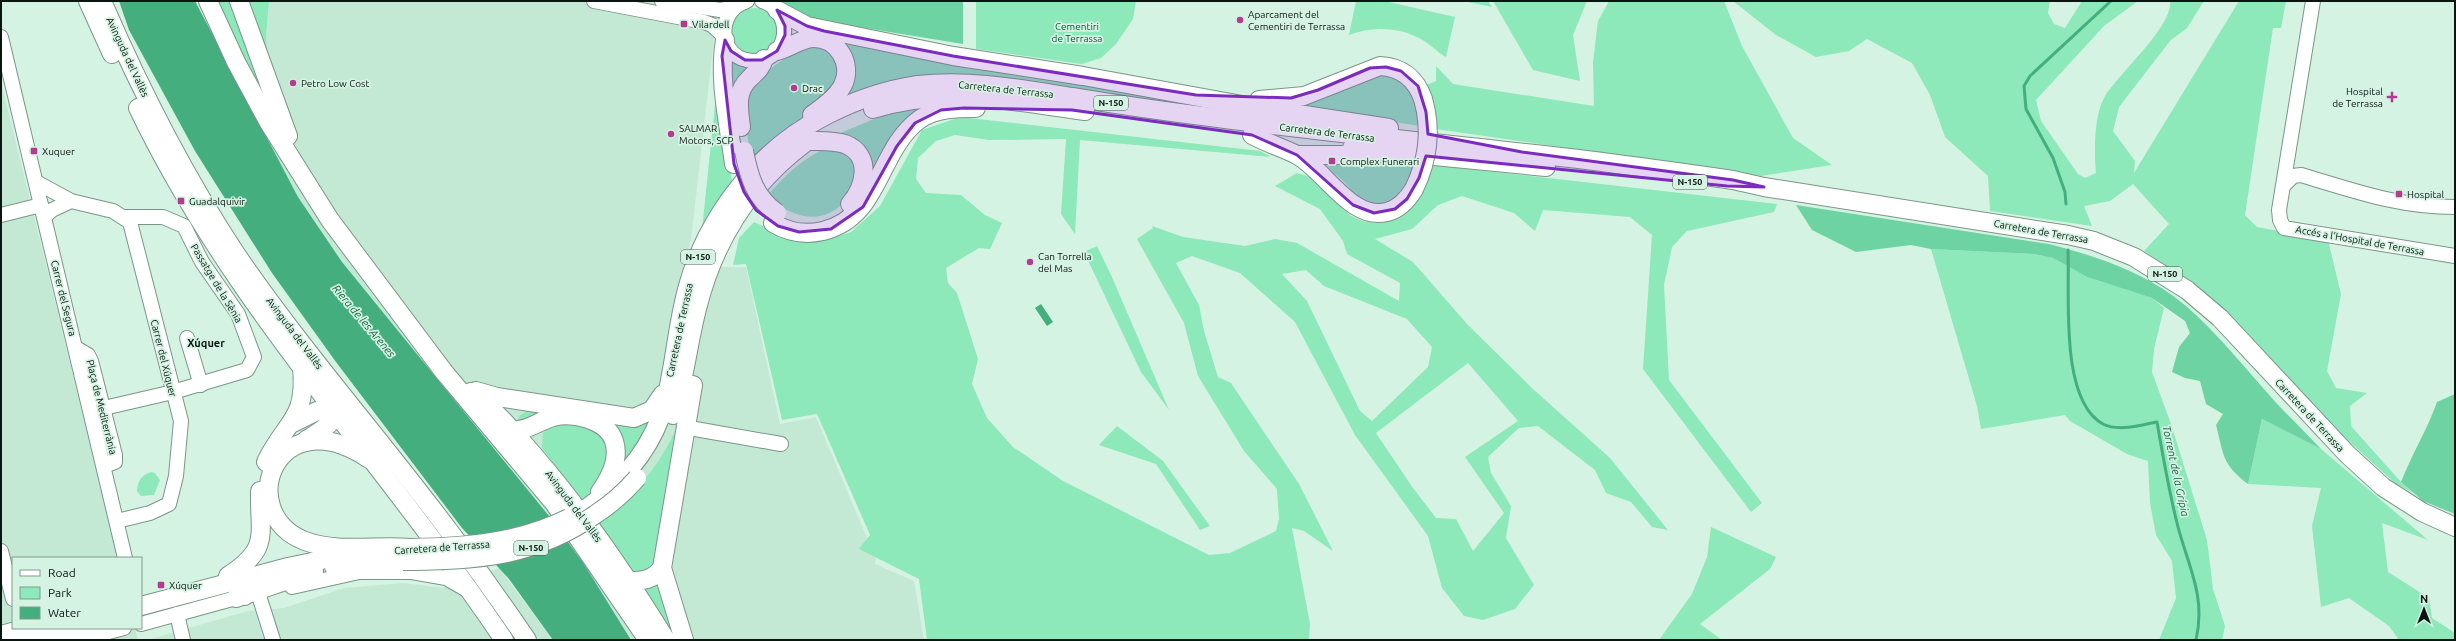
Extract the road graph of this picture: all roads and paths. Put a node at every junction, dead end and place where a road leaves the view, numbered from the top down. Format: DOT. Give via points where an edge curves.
graph roads {
  1 [pos="208,1"];
  2 [pos="239,1"];
  3 [pos="594,1"];
  4 [pos="662,1"];
  5 [pos="2313,1"];
  6 [pos="92,2"];
  7 [pos="741,3"];
  8 [pos="768,4"];
  9 [pos="1,37"];
  10 [pos="725,38"];
  11 [pos="771,55"];
  12 [pos="1196,95"];
  13 [pos="1072,110"];
  14 [pos="1252,135"];
  15 [pos="808,141"];
  16 [pos="774,151"];
  17 [pos="1522,152"];
  18 [pos="1297,156"];
  19 [pos="1434,156"];
  20 [pos="739,158"];
  21 [pos="36,182"];
  22 [pos="2283,186"];
  23 [pos="1764,187"];
  24 [pos="314,196"];
  25 [pos="71,201"];
  26 [pos="2455,207"];
  27 [pos="43,211"];
  28 [pos="1,215"];
  29 [pos="124,217"];
  30 [pos="775,218"];
  31 [pos="2455,256"];
  32 [pos="708,272"];
  33 [pos="187,338"];
  34 [pos="76,348"];
  35 [pos="431,352"];
  36 [pos="308,363"];
  37 [pos="668,384"];
  38 [pos="200,385"];
  39 [pos="468,389"];
  40 [pos="173,392"];
  41 [pos="532,403"];
  42 [pos="104,408"];
  43 [pos="336,411"];
  44 [pos="478,411"];
  45 [pos="293,423"];
  46 [pos="538,424"];
  47 [pos="684,426"];
  48 [pos="511,429"];
  49 [pos="306,440"];
  50 [pos="781,444"];
  51 [pos="396,463"];
  52 [pos="378,465"];
  53 [pos="104,466"];
  54 [pos="625,475"];
  55 [pos="543,477"];
  56 [pos="117,521"];
  57 [pos="2455,527"];
  58 [pos="1,551"];
  59 [pos="407,555"];
  60 [pos="126,557"];
  61 [pos="319,565"];
  62 [pos="662,568"];
  63 [pos="228,576"];
  64 [pos="629,581"];
  65 [pos="473,594"];
  66 [pos="12,595"];
  67 [pos="142,598"];
  68 [pos="236,598"];
  69 [pos="260,598"];
  70 [pos="142,606"];
  71 [pos="177,614"];
  72 [pos="142,615"];
  73 [pos="142,624"];
  74 [pos="21,629"];
  75 [pos="24,629"];
  76 [pos="54,629"];
  77 [pos="87,629"];
  78 [pos="120,629"];
  79 [pos="1,633"];
  80 [pos="6,640"];
  81 [pos="13,640"];
  82 [pos="46,640"];
  83 [pos="78,640"];
  84 [pos="183,640"];
  85 [pos="273,640"];
  86 [pos="504,640"];
  87 [pos="527,640"];
  88 [pos="648,640"];
  89 [pos="666,640"];
  90 [pos="684,640"];
  1 -- 24 [label="main road, Avinguda del Vallès" via="236,62 269,123"];
  2 -- 24 [label="main road" via="271,94"];
  3 -- 10 [label="street" via="704,22"];
  4 -- 7 [label="street" via="720,10"];
  5 -- 22 [label="street, Accés a l'Hospital de Terrassa"];
  6 -- 36 [label="main road, Avinguda del Vallès" via="160,154 216,246"];
  7 -- 10 [label="street" via="725,20"];
  8 -- 11 [label="street" via="782,17 785,35"];
  8 -- 12 [label="main road" via="807,26 824,30 953,56"];
  9 -- 21 [label="street, Carrer del Segura"];
  10 -- 11 [label="street" via="731,51 738,56 754,61"];
  10 -- 20 [label="main road" via="722,56 724,83"];
  11 -- 16 [label="main road" via="803,40 825,40 838,48 842,54 846,74 842,86 833,98 792,131"];
  11 -- 20 [label="main road" via="746,83 739,98"];
  12 -- 17 [label="main road" via="1253,107 1480,142"];
  12 -- 18 [label="main road, bridge" via="1257,100 1291,98 1318,90 1370,68 1386,67 1407,74 1418,86 1428,124 1427,153 1414,189 1395,209 1382,213 1367,212 1353,205"];
  13 -- 14 [label="main road, Carretera de Terrassa / N-150"];
  13 -- 15 [label="main road, Carretera de Terrassa / N-150" via="974,96 920,98 863,112 832,125"];
  13 -- 30 [label="main road" via="964,108 933,112 921,118 905,134 868,200 852,217 831,229 816,232 795,232"];
  14 -- 18 [label="main road"];
  14 -- 19 [label="main road, Carretera de Terrassa / N-150"];
  15 -- 30 [label="main road" via="840,143 856,152 864,172 860,190 848,206 821,220"];
  15 -- 32 [label="main road, Carretera de Terrassa / N-150" via="757,187 727,230"];
  16 -- 17 [label="main road, Carretera de Terrassa / N-150" via="817,121 853,103 901,88 955,83 1016,88 1329,132"];
  16 -- 37 [label="main road, Carretera de Terrassa / N-150" via="728,202 700,252 684,301"];
  17 -- 23 [label="main road, Carretera de Terrassa / N-150" via="1726,179"];
  18 -- 19 [label="main road"];
  19 -- 23 [label="main road, Carretera de Terrassa / N-150" via="1727,186"];
  20 -- 30 [label="main road" via="739,180 749,200 756,210"];
  21 -- 25 [label="street"];
  21 -- 27 [label="street, Carrer del Segura"];
  22 -- 26 [label="street" via="2293,176 2301,175 2382,200 2423,206"];
  22 -- 31 [label="street, Accés a l'Hospital de Terrassa" via="2279,210 2284,228"];
  23 -- 57 [label="main road, Carretera de Terrassa / N-150" via="2068,235 2094,241 2134,257 2187,290 2220,318 2342,448 2383,487 2422,512"];
  24 -- 35 [label="main road, Avinguda del Vallès" via="369,274"];
  25 -- 27 [label="street" via="52,210"];
  25 -- 29 [label="street" via="99,206"];
  27 -- 28 [label="street"];
  27 -- 34 [label="street, Carrer del Segura"];
  29 -- 38 [label="street, Passatge de la Sènia" via="163,217 184,226 202,262 238,314 252,348 252,364 247,370"];
  29 -- 40 [label="street, Carrer del Xúquer" via="130,222 136,239"];
  32 -- 47 [label="main road" via="704,322"];
  32 -- 54 [label="main road, Carretera de Terrassa / N-150" via="697,306 682,385 671,420 653,457"];
  33 -- 38 [label="street"];
  34 -- 42 [label="street, Plaça de Mediterrània" via="91,360"];
  34 -- 53 [label="street, Carrer del Segura"];
  35 -- 39 [label="main road, Avinguda del Vallès"];
  35 -- 44 [label="main road, Avinguda del Vallès" via="444,372"];
  36 -- 43 [label="main road, Avinguda del Vallès"];
  36 -- 45 [label="main road" via="304,392"];
  36 -- 51 [label="main road, Avinguda del Vallès"];
  37 -- 41 [label="main road" via="655,406 642,416 634,418"];
  37 -- 54 [label="main road, Carretera de Terrassa / N-150" via="666,399 655,430 645,449"];
  38 -- 40 [label="street, Passatge de la Sènia"];
  39 -- 41 [label="main road"];
  39 -- 48 [label="main road, Avinguda del Vallès" via="494,409"];
  40 -- 42 [label="street, Passatge de la Sènia"];
  40 -- 56 [label="street, Carrer del Xúquer" via="181,428 169,504 150,513"];
  41 -- 48 [label="main road" via="516,412"];
  42 -- 53 [label="street, Plaça de Mediterrània" via="115,455 115,462"];
  43 -- 45 [label="main road" via="312,413"];
  43 -- 49 [label="main road" via="331,423"];
  43 -- 51 [label="main road" via="346,412"];
  43 -- 52 [label="main road, Avinguda del Vallès"];
  44 -- 48 [label="main road" via="495,424"];
  44 -- 55 [label="main road, Avinguda del Vallès"];
  45 -- 63 [label="main road" via="268,458 263,472 260,500 262,532 258,546 248,560"];
  46 -- 48 [label="main road" via="522,430"];
  46 -- 54 [label="main road" via="552,417 567,416 589,420 602,426 615,444 615,461"];
  46 -- 55 [label="main road" via="535,447"];
  47 -- 50 [label="street"];
  47 -- 62 [label="main road"];
  48 -- 55 [label="main road" via="512,443"];
  49 -- 52 [label="main road" via="340,443"];
  49 -- 59 [label="main road" via="284,454 271,474 269,499 274,514 282,526 297,537 321,545"];
  51 -- 87 [label="main road, Avinguda del Vallès" via="445,525"];
  52 -- 65 [label="main road, Avinguda del Vallès"];
  53 -- 56 [label="street, Carrer del Segura"];
  54 -- 59 [label="main road, Carretera de Terrassa / N-150, bridge" via="587,508 552,526 512,540"];
  54 -- 59 [label="main road, Carretera de Terrassa / N-150, bridge" via="614,500 586,521 544,543 487,558"];
  55 -- 64 [label="main road, Avinguda del Vallès"];
  55 -- 88 [label="main road, Avinguda del Vallès"];
  56 -- 60 [label="street, Carrer del Segura"];
  58 -- 66 [label="street"];
  59 -- 61 [label="main road, Carretera de Terrassa / N-150" via="354,564"];
  61 -- 63 [label="main road" via="290,561"];
  61 -- 68 [label="main road"];
  61 -- 70 [label="main road, Carretera de Terrassa / N-150"];
  61 -- 72 [label="main road, Carretera de Terrassa / N-150"];
  62 -- 64 [label="main road" via="657,575 646,580"];
  62 -- 90 [label="main road"];
  63 -- 67 [label="main road"];
  64 -- 89 [label="main road, Avinguda del Vallès"];
  65 -- 69 [label="street" via="435,574 359,572 321,579"];
  65 -- 86 [label="main road, Avinguda del Vallès"];
  68 -- 69 [label="street"];
  68 -- 71 [label="street"];
  69 -- 85 [label="street"];
  71 -- 73 [label="street"];
  71 -- 84 [label="street"];
  74 -- 79 [label="street"];
  75 -- 80 [label="main road"];
  76 -- 81 [label="main road"];
  77 -- 82 [label="main road"];
  78 -- 83 [label="street"];
}
